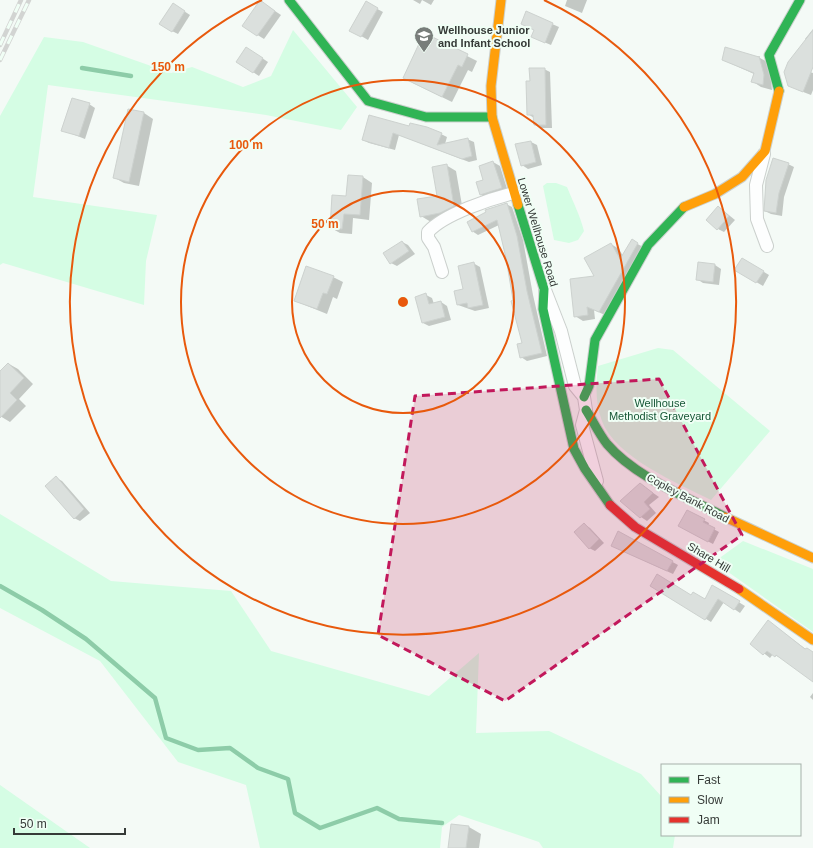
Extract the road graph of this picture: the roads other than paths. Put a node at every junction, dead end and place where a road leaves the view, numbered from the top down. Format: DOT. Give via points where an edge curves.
graph roads {
  1 [pos="289,0"];
  2 [pos="501,0"];
  3 [pos="800,0"];
  4 [pos="492,117"];
  5 [pos="765,151"];
  6 [pos="514,193"];
  7 [pos="767,246"];
  8 [pos="442,272"];
  9 [pos="544,289"];
  10 [pos="584,397"];
  11 [pos="586,410"];
  12 [pos="599,488"];
  13 [pos="813,558"];
  14 [pos="813,640"];
  1 -- 4 [label="street" via="368,102 426,116"];
  2 -- 4 [label="street, Lower Wellhouse Road" via="491,86"];
  3 -- 5 [label="street" via="769,55 779,89"];
  4 -- 6 [label="street, Lower Wellhouse Road"];
  5 -- 7 [label="street" via="756,185 757,219"];
  5 -- 10 [label="street" via="742,177 715,194 684,207 648,245 595,340 589,386"];
  6 -- 8 [label="street" via="476,206 442,222 428,232"];
  6 -- 9 [label="street, Lower Wellhouse Road"];
  9 -- 10 [label="street, Copley Bank Road" via="560,330 575,386"];
  9 -- 12 [label="street, Lower Wellhouse Road" via="543,309 574,449"];
  10 -- 11 [label="street, Copley Bank Road"];
  11 -- 12 [label="street, Copley Bank Road" via="582,425"];
  11 -- 13 [label="street, Copley Bank Road" via="608,444 644,475 739,524"];
  12 -- 14 [label="street, Share Hill" via="613,509 635,527 757,600"];
}
